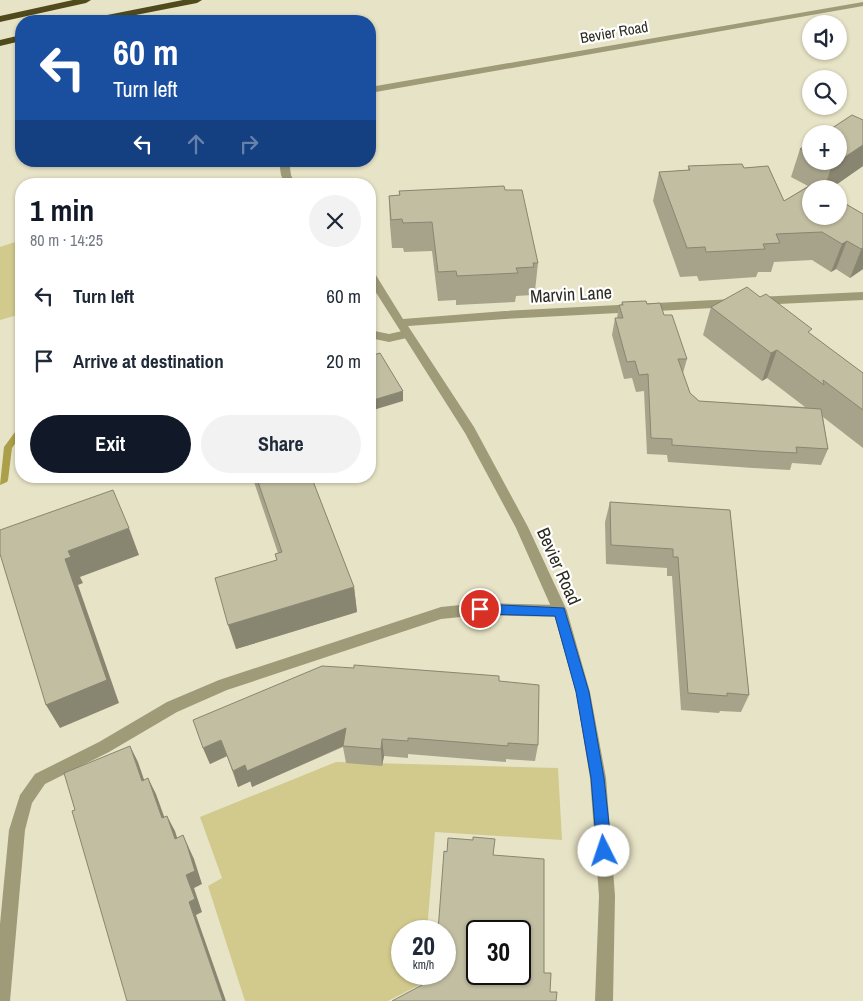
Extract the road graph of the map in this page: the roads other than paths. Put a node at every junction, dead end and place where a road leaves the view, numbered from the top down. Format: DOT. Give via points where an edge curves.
graph roads {
  1 [pos="86,0"];
  2 [pos="197,0"];
  3 [pos="863,4"];
  4 [pos="18,15"];
  5 [pos="122,15"];
  6 [pos="15,16"];
  7 [pos="0,19"];
  8 [pos="15,39"];
  9 [pos="0,43"];
  10 [pos="376,89"];
  11 [pos="376,284"];
  12 [pos="863,296"];
  13 [pos="404,329"];
  14 [pos="376,335"];
  15 [pos="560,611"];
  16 [pos="1,1001"];
  17 [pos="604,1001"];
  1 -- 4 [label="highway"];
  2 -- 5 [label="highway"];
  3 -- 10 [label="street, Bevier Road"];
  6 -- 7 [label="highway"];
  8 -- 9 [label="highway"];
  11 -- 13 [label="street, Bevier Road"];
  12 -- 13 [label="street, Marvin Lane" via="505,315"];
  13 -- 14 [label="street, Marvin Lane" via="389,338"];
  13 -- 15 [label="street, Bevier Road" via="470,430 526,536"];
  15 -- 16 [label="street" via="480,609 441,613 224,685 172,707 104,747 40,779 25,800 17,830"];
  15 -- 17 [label="street, Bevier Road" via="582,692 598,778 607,896"];
}
